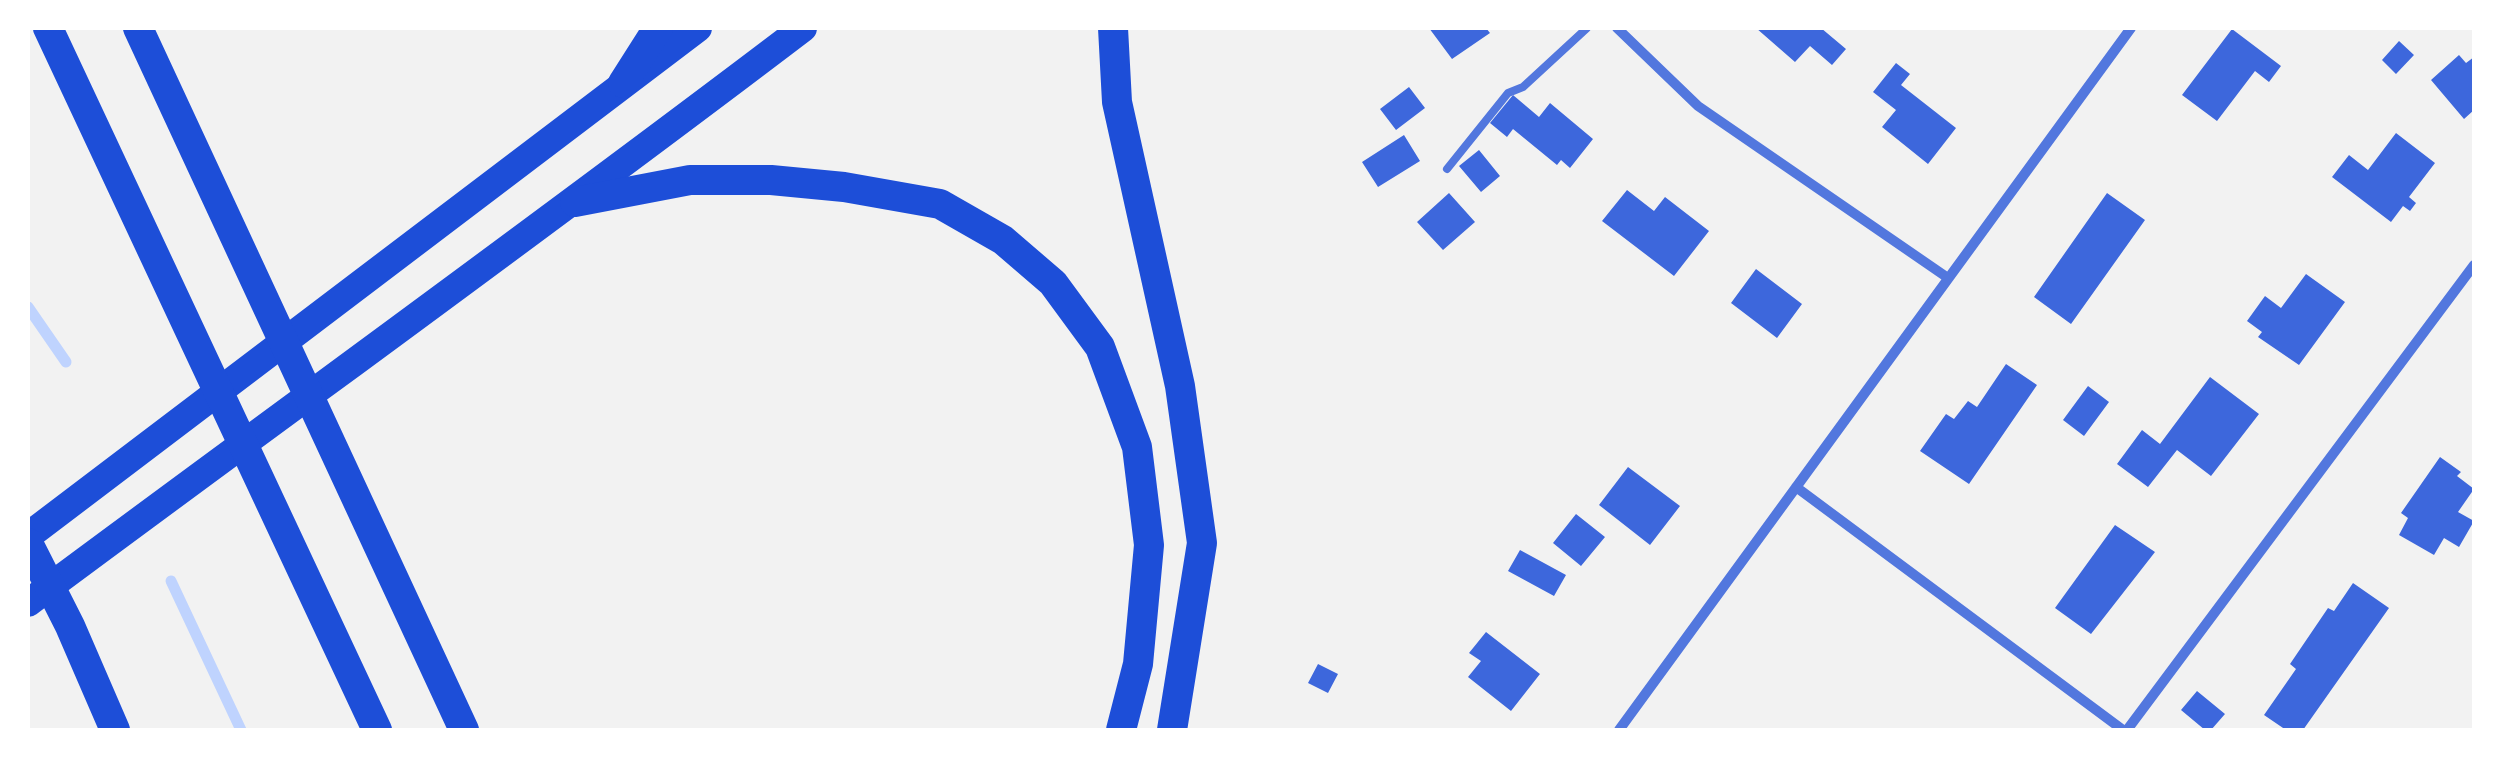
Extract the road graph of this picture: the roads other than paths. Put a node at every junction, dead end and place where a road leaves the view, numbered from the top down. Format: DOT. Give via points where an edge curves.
graph roads {
  1 [pos="48,28"];
  2 [pos="138,28"];
  3 [pos="150,28"];
  4 [pos="658,28"];
  5 [pos="698,28"];
  6 [pos="803,28"];
  7 [pos="1113,28"];
  8 [pos="1587,28"];
  9 [pos="1617,28"];
  10 [pos="2130,28"];
  11 [pos="624,83"];
  12 [pos="182,117"];
  13 [pos="1447,170"];
  14 [pos="574,202"];
  15 [pos="2474,265"];
  16 [pos="1948,278"];
  17 [pos="1796,487"];
  18 [pos="28,540"];
  19 [pos="28,604"];
  20 [pos="420,634"];
  21 [pos="115,730"];
  22 [pos="377,730"];
  23 [pos="464,730"];
  24 [pos="486,730"];
  25 [pos="1121,730"];
  26 [pos="1172,730"];
  27 [pos="1619,730"];
  28 [pos="2125,730"];
  1 -- 22 [label="highway"];
  2 -- 12 [label="highway"];
  3 -- 12 [label="highway"];
  4 -- 11 [label="highway"];
  5 -- 11 [label="highway"];
  6 -- 14 [label="highway"];
  7 -- 26 [label="highway" via="1117,102 1180,386 1202,544"];
  8 -- 13 [label="lane" via="1508,94"];
  9 -- 16 [label="street" via="1698,106"];
  10 -- 16 [label="street"];
  11 -- 18 [label="highway"];
  12 -- 20 [label="highway"];
  14 -- 19 [label="highway"];
  14 -- 25 [label="highway" via="690,180 844,187 940,204 1003,240 1053,283 1100,347 1137,447 1149,546 1138,664"];
  15 -- 28 [label="street"];
  16 -- 17 [label="street"];
  17 -- 27 [label="street"];
  17 -- 28 [label="street"];
  18 -- 21 [label="highway"];
  20 -- 23 [label="highway"];
  20 -- 24 [label="highway"];
}
